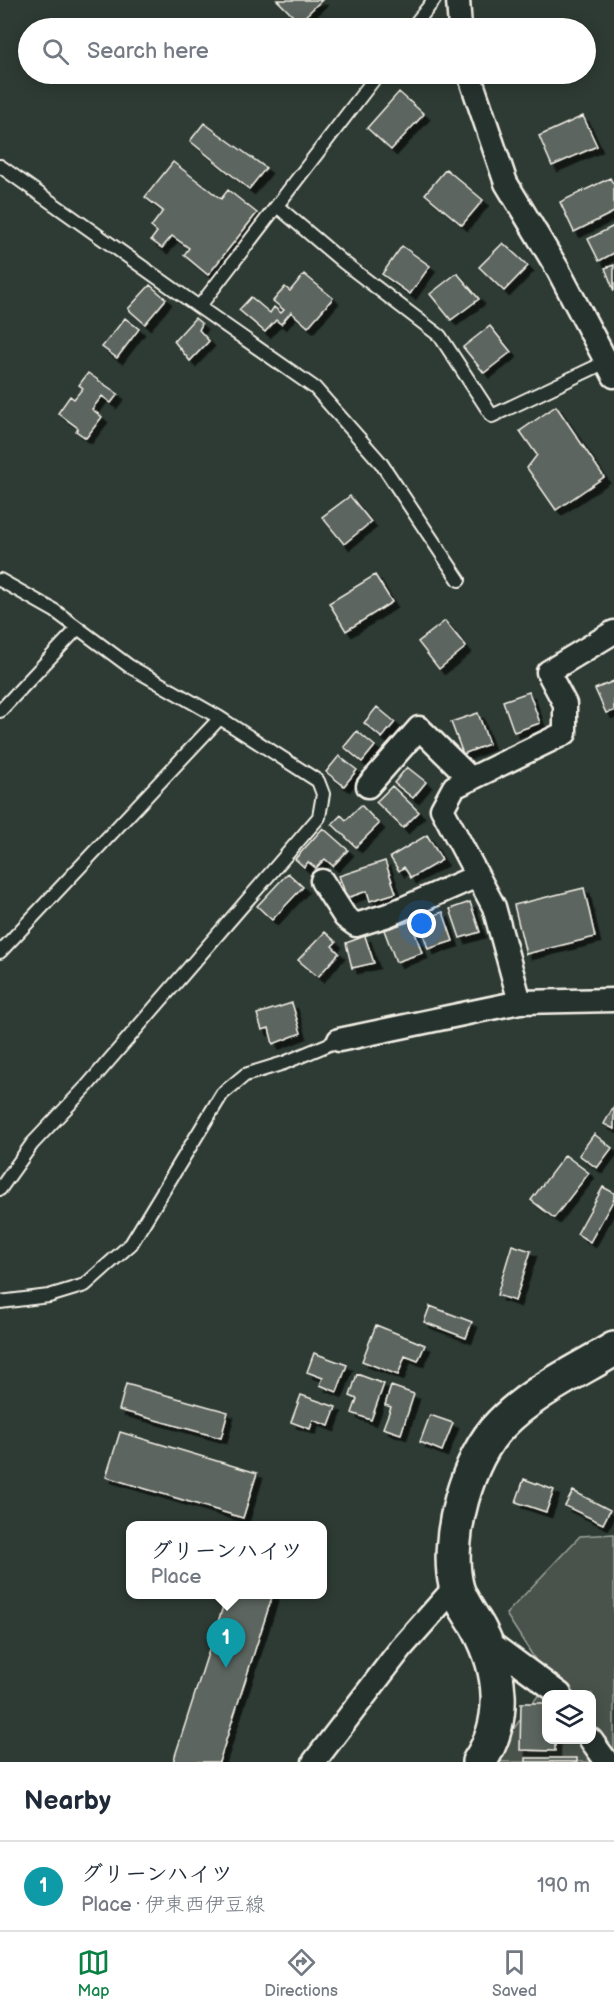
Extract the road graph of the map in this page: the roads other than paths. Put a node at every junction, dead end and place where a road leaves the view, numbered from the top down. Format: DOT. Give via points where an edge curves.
graph roads {
  1 [pos="434,0"];
  2 [pos="458,0"];
  3 [pos="420,18"];
  4 [pos="459,18"];
  5 [pos="370,84"];
  6 [pos="472,84"];
  7 [pos="0,166"];
  8 [pos="276,206"];
  9 [pos="199,307"];
  10 [pos="610,369"];
  11 [pos="459,579"];
  12 [pos="0,580"];
  13 [pos="78,628"];
  14 [pos="614,632"];
  15 [pos="0,711"];
  16 [pos="220,718"];
  17 [pos="471,779"];
  18 [pos="368,786"];
  19 [pos="477,876"];
  20 [pos="322,881"];
  21 [pos="0,952"];
  22 [pos="614,1000"];
  23 [pos="520,1002"];
  24 [pos="339,1040"];
  25 [pos="0,1189"];
  26 [pos="0,1302"];
  27 [pos="614,1349"];
  28 [pos="456,1586"];
  29 [pos="484,1639"];
  30 [pos="553,1690"];
  31 [pos="594,1744"];
  32 [pos="314,1762"];
  33 [pos="479,1762"];
  34 [pos="607,1762"];
  1 -- 3 [label="lane"];
  2 -- 4 [label="street"];
  5 -- 8 [label="lane"];
  6 -- 10 [label="street" via="506,183 557,268"];
  7 -- 9 [label="lane"];
  8 -- 9 [label="lane"];
  8 -- 10 [label="lane" via="440,336 492,416"];
  9 -- 11 [label="lane" via="315,388 381,463"];
  12 -- 13 [label="lane"];
  13 -- 15 [label="lane"];
  13 -- 16 [label="lane" via="129,666"];
  14 -- 17 [label="street" via="548,672 565,704 565,733"];
  16 -- 21 [label="lane"];
  16 -- 25 [label="lane" via="318,781 323,794 319,817 87,1086 32,1144"];
  17 -- 18 [label="street" via="419,728"];
  17 -- 19 [label="street" via="454,787 442,809"];
  19 -- 20 [label="street" via="356,925 345,917"];
  19 -- 23 [label="street" via="494,907"];
  22 -- 23 [label="street"];
  23 -- 24 [label="street"];
  24 -- 26 [label="lane" via="245,1075 222,1094 131,1244 85,1285 49,1296"];
  27 -- 28 [label="main road" via="523,1404 483,1446 471,1472 457,1524"];
  28 -- 29 [label="main road"];
  28 -- 32 [label="street" via="402,1647"];
  29 -- 30 [label="street"];
  29 -- 33 [label="main road" via="494,1665 499,1719"];
  31 -- 34 [label="street"];
}
